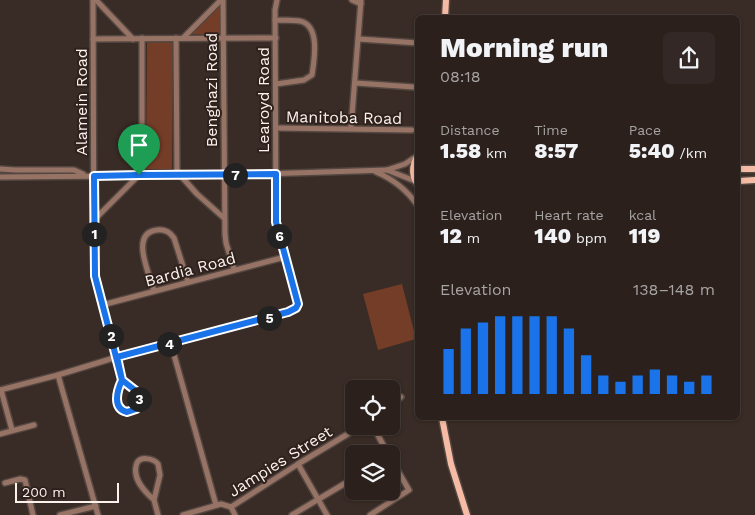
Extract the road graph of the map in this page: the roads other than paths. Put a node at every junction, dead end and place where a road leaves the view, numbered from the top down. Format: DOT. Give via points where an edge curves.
graph roads {
  1 [pos="94,0"];
  2 [pos="222,0"];
  3 [pos="277,0"];
  4 [pos="352,0"];
  5 [pos="446,0"];
  6 [pos="361,2"];
  7 [pos="445,15"];
  8 [pos="275,20"];
  9 [pos="142,38"];
  10 [pos="176,38"];
  11 [pos="183,38"];
  12 [pos="223,38"];
  13 [pos="276,38"];
  14 [pos="93,39"];
  15 [pos="133,39"];
  16 [pos="359,39"];
  17 [pos="415,43"];
  18 [pos="356,83"];
  19 [pos="276,84"];
  20 [pos="414,87"];
  21 [pos="276,128"];
  22 [pos="351,128"];
  23 [pos="412,130"];
  24 [pos="415,157"];
  25 [pos="415,162"];
  26 [pos="0,168"];
  27 [pos="755,169"];
  28 [pos="387,170"];
  29 [pos="740,170"];
  30 [pos="373,171"];
  31 [pos="276,174"];
  32 [pos="140,175"];
  33 [pos="224,175"];
  34 [pos="94,176"];
  35 [pos="179,176"];
  36 [pos="0,177"];
  37 [pos="415,179"];
  38 [pos="755,180"];
  39 [pos="740,181"];
  40 [pos="415,183"];
  41 [pos="415,202"];
  42 [pos="224,218"];
  43 [pos="94,220"];
  44 [pos="285,257"];
  45 [pos="234,269"];
  46 [pos="188,282"];
  47 [pos="154,291"];
  48 [pos="102,306"];
  49 [pos="171,344"];
  50 [pos="117,357"];
  51 [pos="58,375"];
  52 [pos="122,380"];
  53 [pos="0,390"];
  54 [pos="442,420"];
  55 [pos="34,425"];
  56 [pos="12,430"];
  57 [pos="0,434"];
  58 [pos="346,435"];
  59 [pos="298,464"];
  60 [pos="400,474"];
  61 [pos="5,483"];
  62 [pos="345,483"];
  63 [pos="400,496"];
  64 [pos="318,499"];
  65 [pos="154,500"];
  66 [pos="394,500"];
  67 [pos="216,505"];
  68 [pos="96,506"];
  69 [pos="231,507"];
  70 [pos="381,509"];
  71 [pos="190,514"];
  72 [pos="33,515"];
  73 [pos="60,515"];
  74 [pos="98,515"];
  75 [pos="158,515"];
  76 [pos="183,515"];
  77 [pos="235,515"];
  78 [pos="292,515"];
  79 [pos="327,515"];
  80 [pos="370,515"];
  81 [pos="385,515"];
  82 [pos="467,515"];
  1 -- 14 [label="street, Alamein Road"];
  1 -- 15 [label="street"];
  2 -- 11 [label="street"];
  2 -- 12 [label="street, Benghazi Road"];
  3 -- 8 [label="street, Learoyd Road"];
  4 -- 6 [label="street"];
  5 -- 7 [label="main road"];
  6 -- 16 [label="street"];
  8 -- 13 [label="street, Learoyd Road"];
  8 -- 19 [label="street" via="303,22 309,26 315,53 312,75 304,80"];
  9 -- 10 [label="street"];
  9 -- 15 [label="street"];
  9 -- 32 [label="street"];
  10 -- 11 [label="street"];
  10 -- 35 [label="street"];
  11 -- 12 [label="street"];
  12 -- 13 [label="street"];
  12 -- 33 [label="street, Benghazi Road"];
  13 -- 19 [label="street, Learoyd Road"];
  14 -- 15 [label="street"];
  14 -- 34 [label="street, Alamein Road"];
  16 -- 17 [label="street"];
  16 -- 18 [label="street"];
  18 -- 20 [label="street"];
  18 -- 22 [label="street"];
  19 -- 21 [label="street, Learoyd Road"];
  21 -- 22 [label="street, Manitoba Road"];
  21 -- 31 [label="street, Learoyd Road"];
  22 -- 23 [label="street, Manitoba Road"];
  24 -- 28 [label="street"];
  25 -- 37 [label="main road" via="412,168"];
  26 -- 34 [label="street" via="74,170"];
  27 -- 29 [label="main road"];
  28 -- 30 [label="street"];
  28 -- 40 [label="street"];
  30 -- 31 [label="street"];
  30 -- 41 [label="street" via="396,183"];
  31 -- 33 [label="street"];
  31 -- 44 [label="street, Learoyd Road" via="276,222"];
  32 -- 34 [label="street"];
  32 -- 35 [label="street"];
  32 -- 43 [label="street"];
  33 -- 35 [label="street"];
  33 -- 42 [label="street, Benghazi Road"];
  34 -- 36 [label="street"];
  34 -- 43 [label="street, Alamein Road"];
  35 -- 42 [label="street"];
  38 -- 39 [label="main road"];
  42 -- 45 [label="street, Benghazi Road" via="226,243"];
  43 -- 48 [label="street, Alamein Road" via="94,270"];
  44 -- 45 [label="street, Bardia Road"];
  44 -- 49 [label="street, Learoyd Road" via="298,304 296,308"];
  45 -- 46 [label="street, Bardia Road"];
  46 -- 47 [label="street, Bardia Road"];
  46 -- 47 [label="street" via="174,238 170,233 151,231 145,236 142,246"];
  47 -- 48 [label="street, Bardia Road"];
  48 -- 50 [label="street, Alamein Road"];
  49 -- 50 [label="street"];
  49 -- 67 [label="street"];
  50 -- 51 [label="street"];
  50 -- 52 [label="street, Alamein Road"];
  51 -- 53 [label="street"];
  51 -- 68 [label="street"];
  52 -- 52 [label="street, Alamein Road" via="139,396 136,409 130,412 118,406 117,393"];
  53 -- 56 [label="street"];
  54 -- 82 [label="main road" via="451,464"];
  55 -- 56 [label="street"];
  56 -- 57 [label="street"];
  58 -- 59 [label="street, Jampies Street"];
  59 -- 64 [label="street"];
  59 -- 69 [label="street, Jampies Street"];
  60 -- 63 [label="street" via="409,490"];
  61 -- 72 [label="street" via="20,479 26,481"];
  62 -- 64 [label="street"];
  64 -- 78 [label="street"];
  64 -- 79 [label="street"];
  65 -- 65 [label="street" via="139,484 136,467 141,460 151,459 158,464 160,475"];
  65 -- 75 [label="street"];
  66 -- 70 [label="street"];
  67 -- 69 [label="street, Jampies Street"];
  67 -- 71 [label="street, Jampies Street"];
  68 -- 73 [label="street"];
  68 -- 74 [label="street"];
  69 -- 77 [label="street"];
  70 -- 80 [label="street"];
  70 -- 81 [label="street"];
  71 -- 76 [label="street, Jampies Street"];
}
